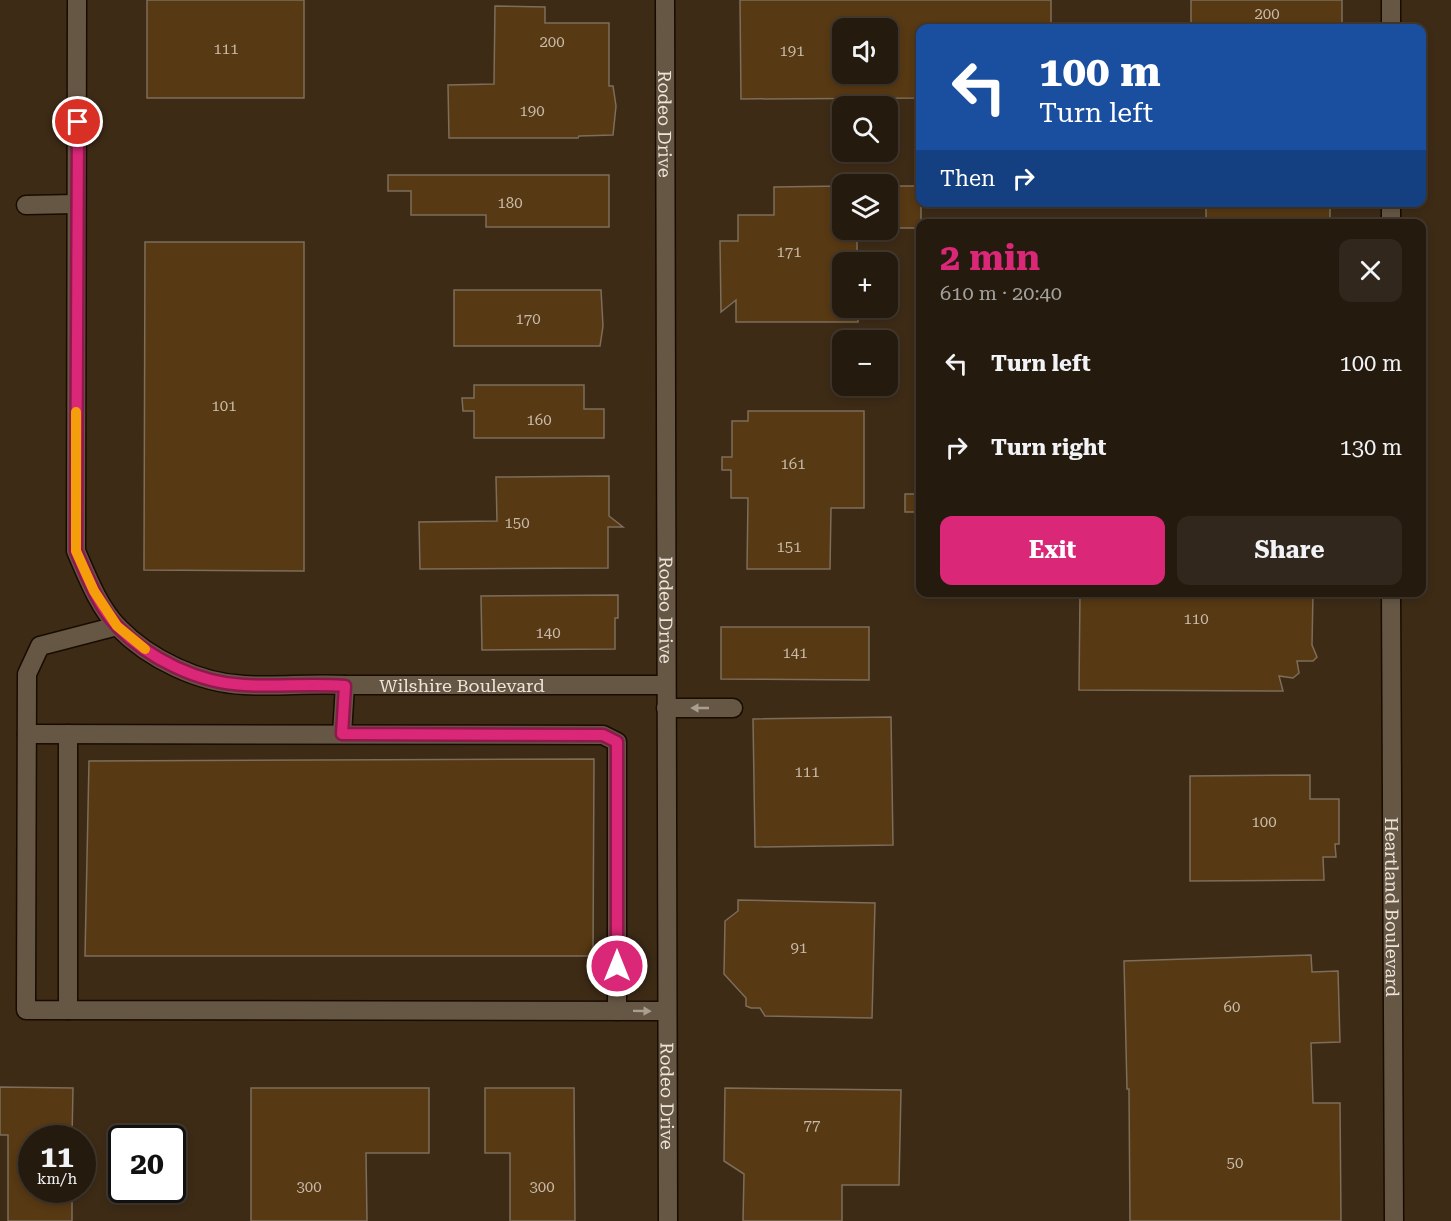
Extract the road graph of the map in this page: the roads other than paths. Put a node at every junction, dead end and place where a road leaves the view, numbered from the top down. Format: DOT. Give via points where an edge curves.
graph roads {
  1 [pos="77,0"];
  2 [pos="665,0"];
  3 [pos="1391,0"];
  4 [pos="1391,24"];
  5 [pos="76,204"];
  6 [pos="26,205"];
  7 [pos="1391,597"];
  8 [pos="117,626"];
  9 [pos="345,686"];
  10 [pos="666,686"];
  11 [pos="666,708"];
  12 [pos="733,708"];
  13 [pos="27,734"];
  14 [pos="68,734"];
  15 [pos="342,734"];
  16 [pos="68,1010"];
  17 [pos="617,1011"];
  18 [pos="667,1011"];
  19 [pos="668,1221"];
  20 [pos="1394,1221"];
  1 -- 5 [label="street, Wilshire Boulevard"];
  2 -- 10 [label="street, Rodeo Drive"];
  3 -- 4 [label="street"];
  5 -- 6 [label="street"];
  5 -- 8 [label="street, Wilshire Boulevard" via="76,551 94,591"];
  7 -- 20 [label="street, Heartland Boulevard"];
  8 -- 9 [label="street, Wilshire Boulevard" via="150,653 200,678 243,686"];
  8 -- 13 [label="street" via="40,646 27,674"];
  9 -- 10 [label="street, Wilshire Boulevard"];
  9 -- 15 [label="street"];
  10 -- 11 [label="street, Rodeo Drive"];
  12 -- 11 [label="street, one-way"];
  11 -- 18 [label="street, Rodeo Drive"];
  13 -- 14 [label="street"];
  13 -- 16 [label="street" via="26,1010"];
  14 -- 15 [label="street"];
  14 -- 16 [label="street"];
  15 -- 17 [label="street" via="603,735 617,742"];
  16 -- 17 [label="street"];
  17 -- 18 [label="street, one-way"];
  18 -- 19 [label="street, Rodeo Drive"];
}
